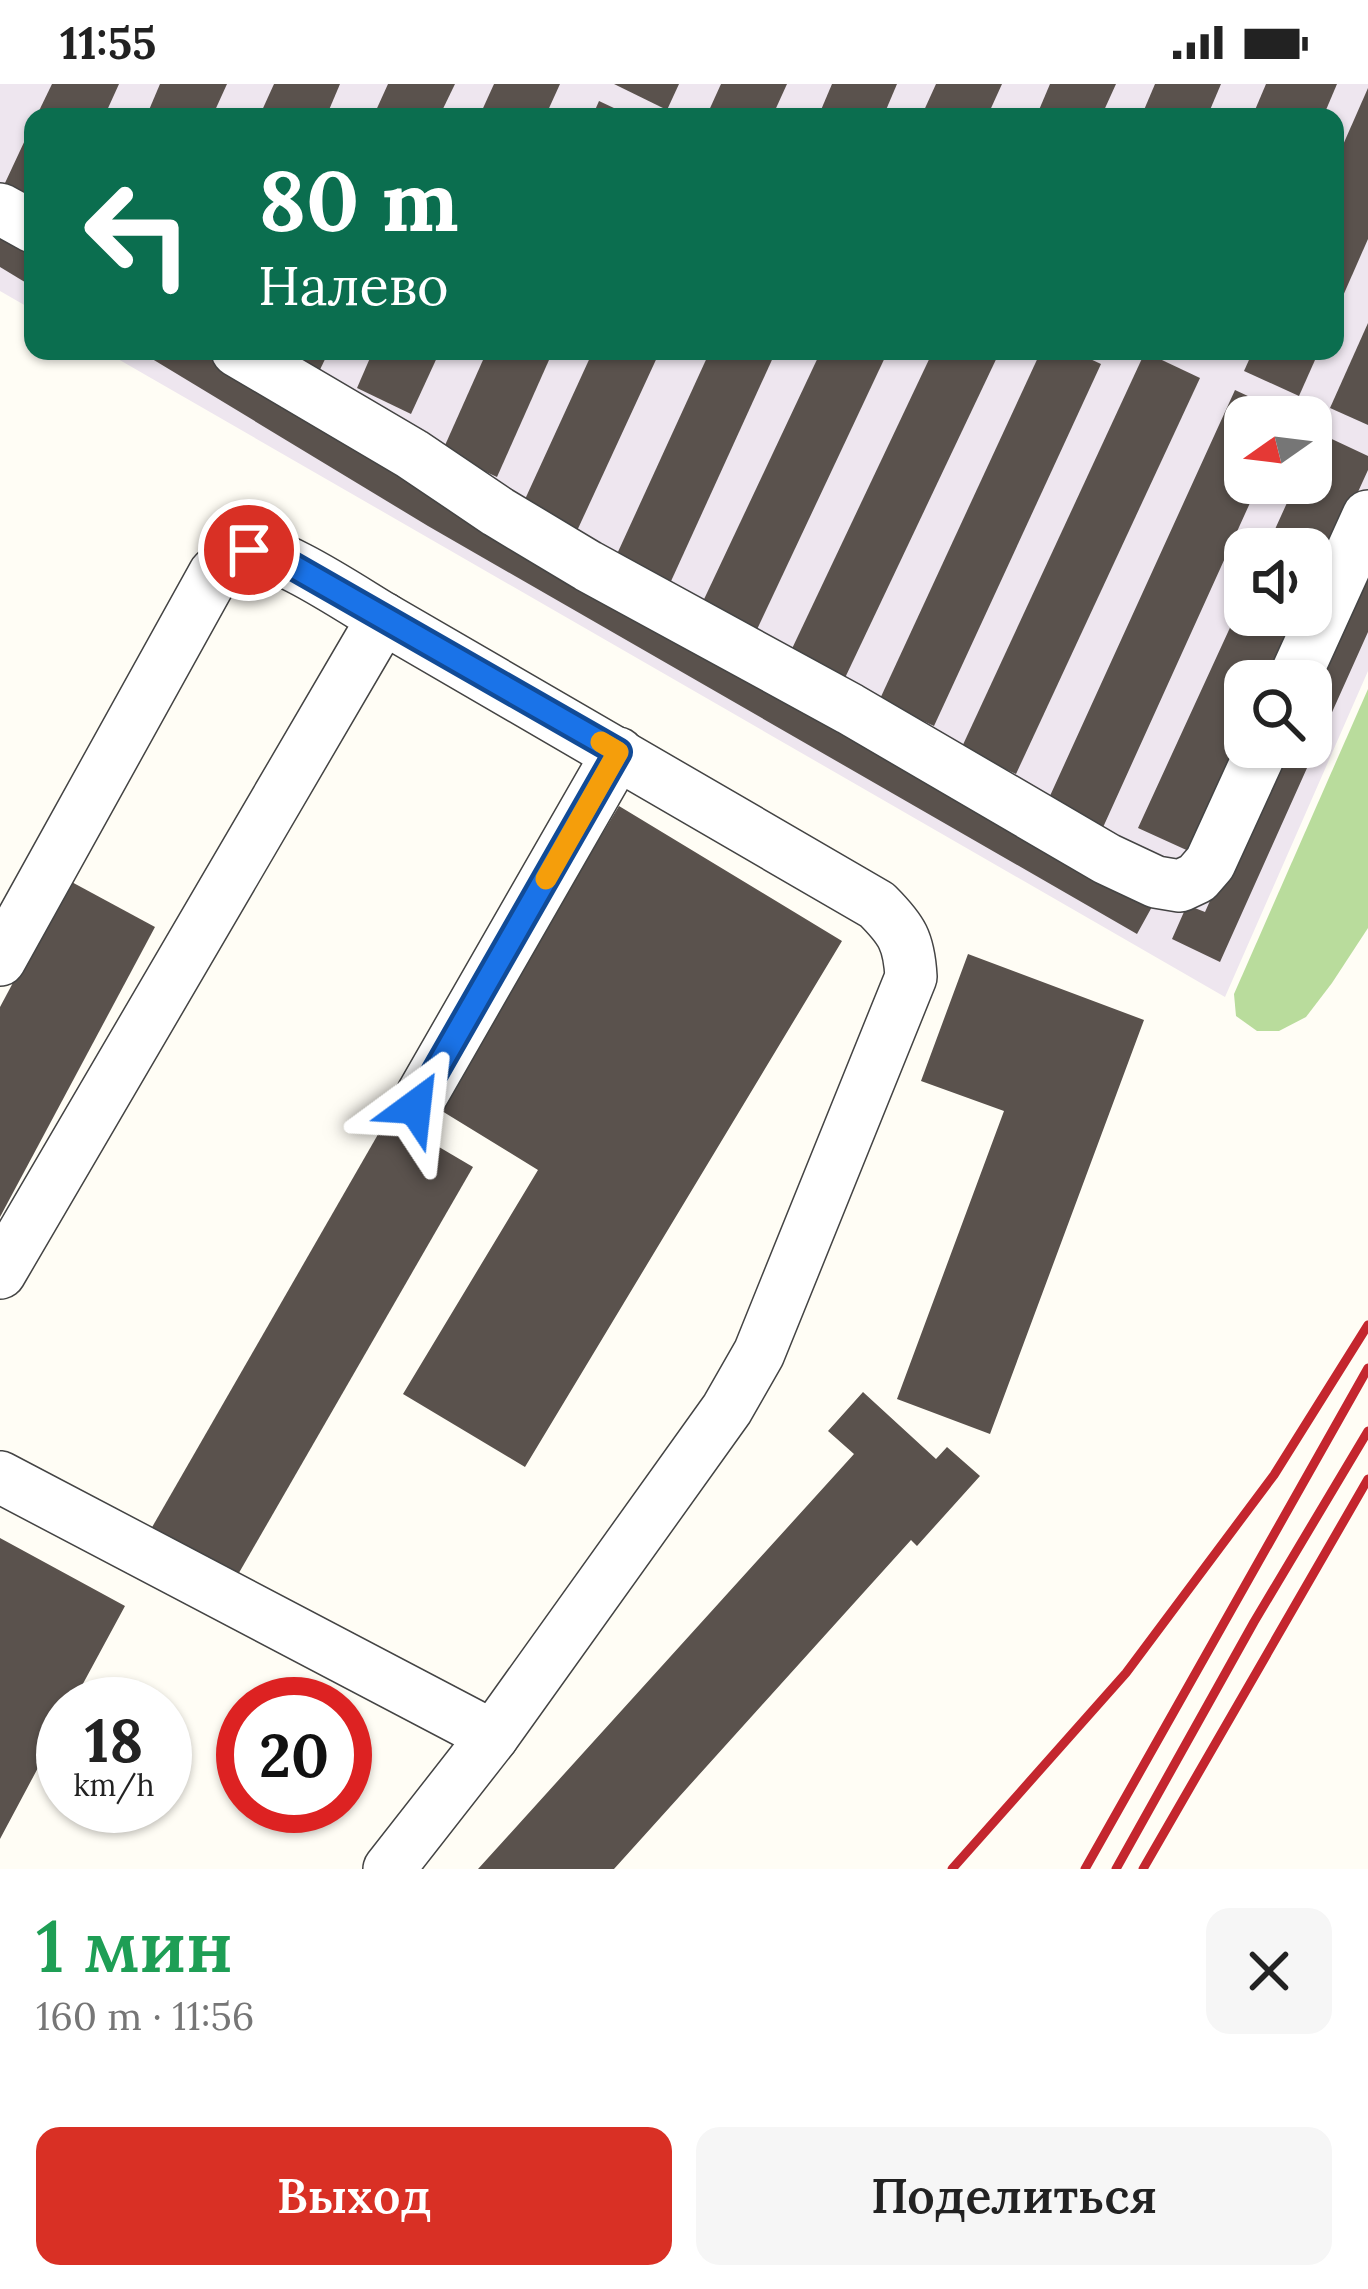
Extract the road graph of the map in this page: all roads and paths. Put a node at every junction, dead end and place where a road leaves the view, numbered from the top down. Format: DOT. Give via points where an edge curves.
graph roads {
  1 [pos="252,360"];
  2 [pos="1368,515"];
  3 [pos="383,618"];
  4 [pos="1302,660"];
  5 [pos="618,752"];
  6 [pos="1253,768"];
  7 [pos="0,960"];
  8 [pos="415,1107"];
  9 [pos="0,1273"];
  10 [pos="0,1477"];
  11 [pos="493,1736"];
  12 [pos="388,1869"];
  1 -- 6 [label="lane" via="588,566 1156,882 1180,886 1210,863"];
  2 -- 4 [label="lane"];
  3 -- 5 [label="lane"];
  3 -- 7 [label="lane" via="272,554 249,550 229,560 214,574"];
  3 -- 9 [label="lane"];
  5 -- 8 [label="lane"];
  5 -- 11 [label="lane" via="877,905 899,928 910,977 759,1353"];
  10 -- 11 [label="lane"];
  11 -- 12 [label="lane"];
}
